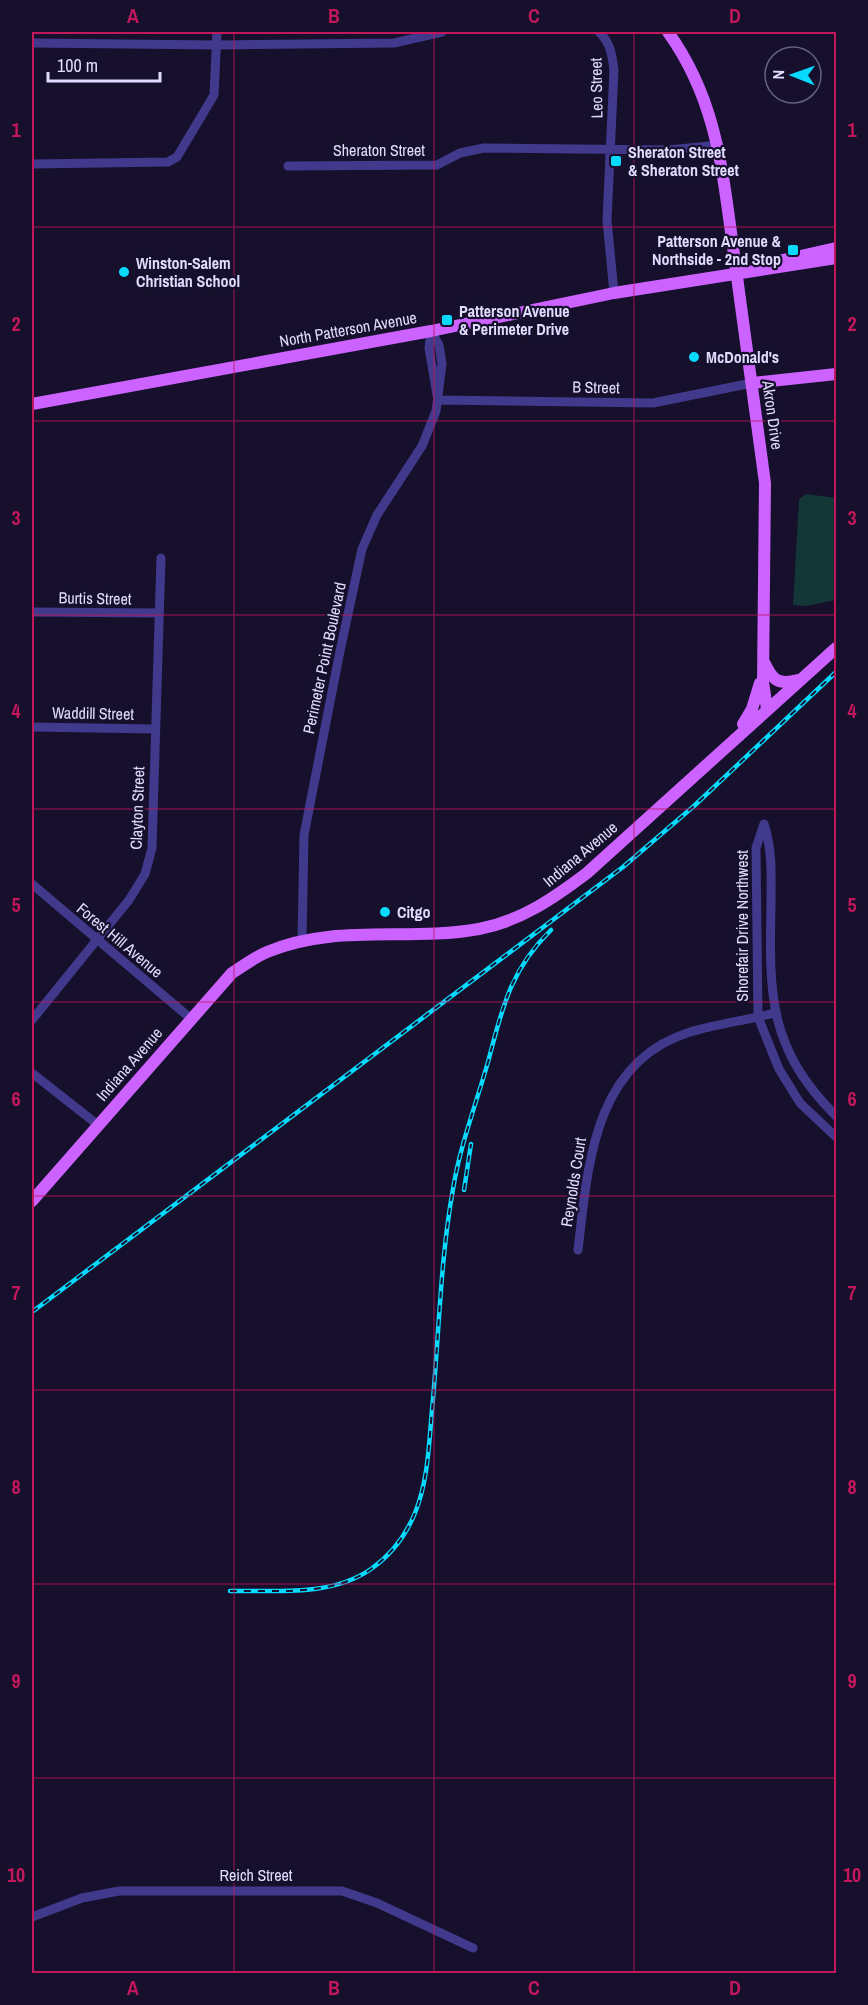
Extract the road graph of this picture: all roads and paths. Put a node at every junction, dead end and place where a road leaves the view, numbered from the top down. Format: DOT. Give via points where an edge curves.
graph roads {
  1 [pos="217,32"];
  2 [pos="442,32"];
  3 [pos="599,32"];
  4 [pos="668,32"];
  5 [pos="32,44"];
  6 [pos="218,45"];
  7 [pos="719,145"];
  8 [pos="611,148"];
  9 [pos="32,164"];
  10 [pos="288,166"];
  11 [pos="837,248"];
  12 [pos="837,258"];
  13 [pos="740,272"];
  14 [pos="614,293"];
  15 [pos="431,331"];
  16 [pos="837,374"];
  17 [pos="752,383"];
  18 [pos="439,400"];
  19 [pos="32,404"];
  20 [pos="161,558"];
  21 [pos="32,612"];
  22 [pos="158,614"];
  23 [pos="837,648"];
  24 [pos="763,665"];
  25 [pos="800,680"];
  26 [pos="767,709"];
  27 [pos="32,728"];
  28 [pos="154,729"];
  29 [pos="729,743"];
  30 [pos="32,884"];
  31 [pos="302,940"];
  32 [pos="97,941"];
  33 [pos="775,1014"];
  34 [pos="758,1017"];
  35 [pos="190,1018"];
  36 [pos="32,1020"];
  37 [pos="32,1073"];
  38 [pos="837,1116"];
  39 [pos="98,1125"];
  40 [pos="837,1137"];
  41 [pos="32,1201"];
  42 [pos="578,1250"];
  43 [pos="32,1917"];
  44 [pos="473,1948"];
  1 -- 6 [label="street"];
  2 -- 6 [label="street" via="394,43"];
  3 -- 8 [label="street, Leo Street" via="612,52 614,70"];
  4 -- 7 [label="main road, Akron Drive" via="700,85"];
  5 -- 6 [label="street"];
  6 -- 9 [label="street" via="214,95 180,154 168,162"];
  7 -- 8 [label="street, Sheraton Street" via="669,150"];
  7 -- 17 [label="main road, Akron Drive, bridge"];
  8 -- 10 [label="street, Sheraton Street" via="484,148 460,153 437,165"];
  8 -- 14 [label="street" via="607,220"];
  11 -- 13 [label="main road, North Patterson Avenue"];
  12 -- 13 [label="main road, North Patterson Avenue"];
  13 -- 14 [label="main road, North Patterson Avenue"];
  14 -- 15 [label="main road, North Patterson Avenue"];
  15 -- 18 [label="street, Perimeter Point Boulevard" via="439,345 442,364"];
  15 -- 19 [label="main road, North Patterson Avenue"];
  16 -- 17 [label="main road"];
  17 -- 18 [label="street, B Street" via="653,403"];
  17 -- 24 [label="main road, Akron Drive" via="765,483"];
  18 -- 31 [label="street, Perimeter Point Boulevard" via="422,446 381,509 363,549 306,821"];
  20 -- 22 [label="street, Clayton Street"];
  21 -- 22 [label="street, Burtis Street"];
  22 -- 28 [label="street, Clayton Street"];
  23 -- 25 [label="main road, Indiana Avenue"];
  24 -- 25 [label="main road" via="777,682"];
  24 -- 26 [label="main road, Akron Drive"];
  24 -- 29 [label="main road" via="751,713"];
  25 -- 26 [label="main road, Indiana Avenue"];
  26 -- 29 [label="main road, Indiana Avenue"];
  27 -- 28 [label="street, Waddill Street"];
  28 -- 32 [label="street, Clayton Street" via="150,861 141,884"];
  29 -- 31 [label="main road, Indiana Avenue" via="587,873 554,898 517,918 471,930 341,934"];
  30 -- 32 [label="street, Forest Hill Avenue"];
  31 -- 35 [label="main road, Indiana Avenue" via="265,952 232,973"];
  32 -- 35 [label="street, Forest Hill Avenue"];
  32 -- 36 [label="street, Clayton Street"];
  33 -- 34 [label="street, Reynolds Court"];
  33 -- 34 [label="street, Shorefair Drive Northwest" via="770,954 771,848 764,824 756,848"];
  33 -- 38 [label="street, Shorefair Drive Northwest" via="781,1037 800,1074"];
  34 -- 40 [label="street, Shorefair Drive Northwest" via="779,1069 801,1103"];
  34 -- 42 [label="street, Reynolds Court" via="670,1041 644,1058 622,1081 607,1103 594,1138"];
  35 -- 39 [label="main road, Indiana Avenue"];
  37 -- 39 [label="street"];
  39 -- 41 [label="main road, Indiana Avenue"];
  43 -- 44 [label="street, Reich Street" via="82,1898 119,1891 342,1891"];
}
